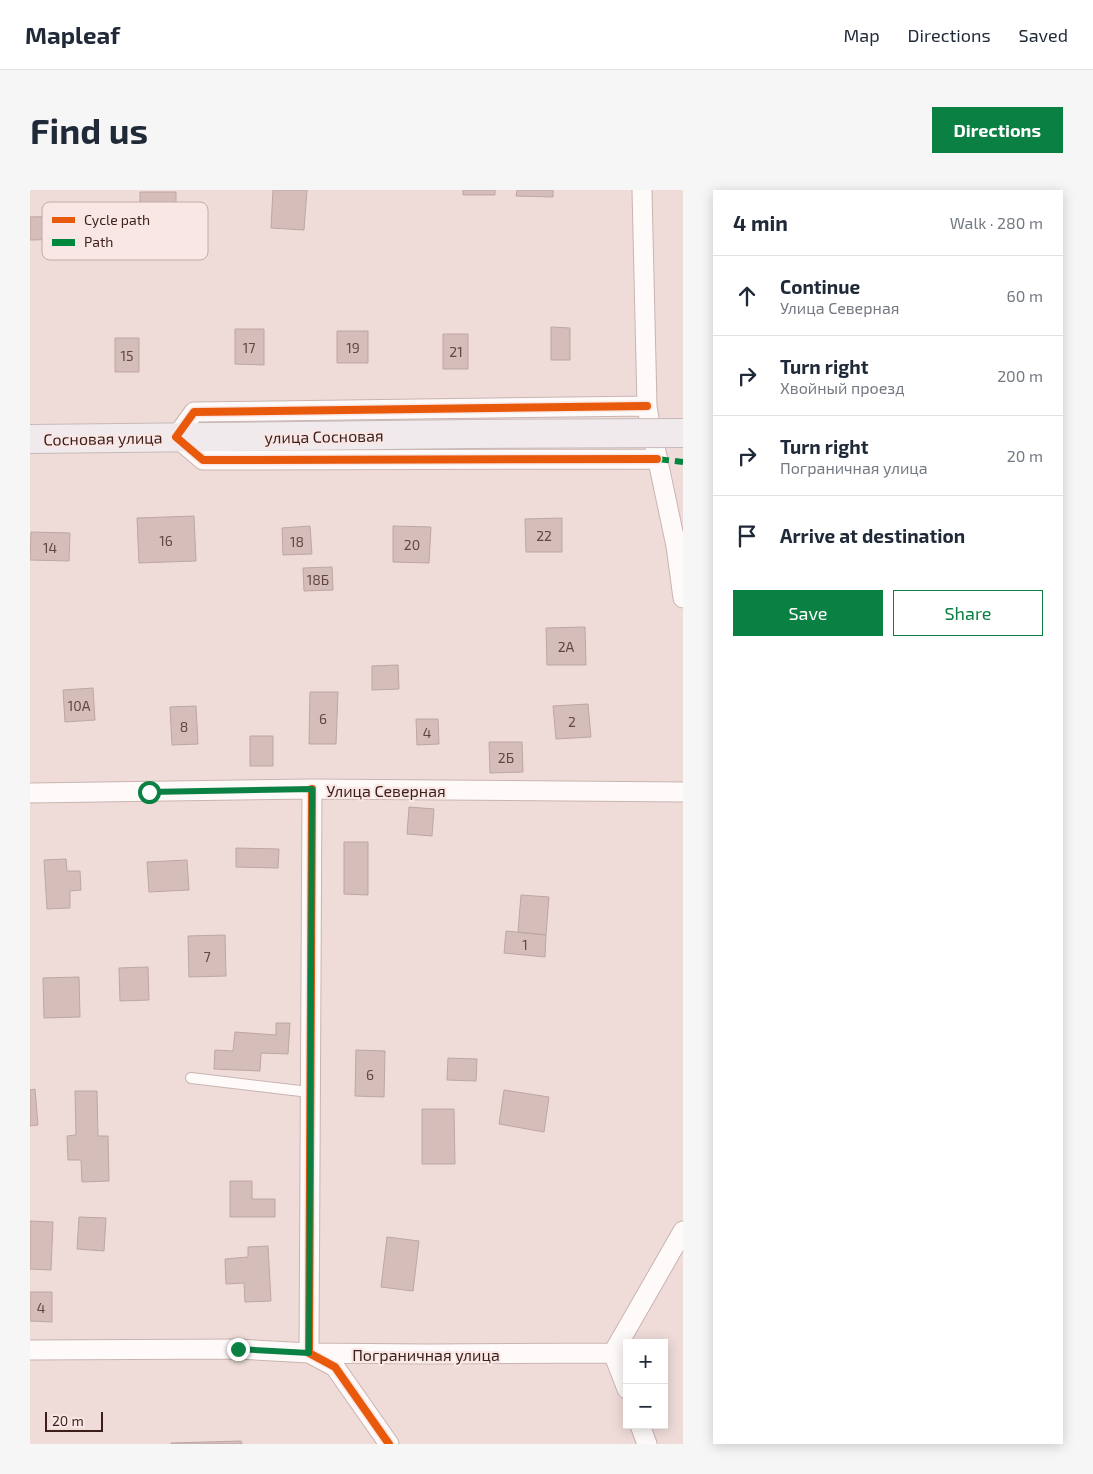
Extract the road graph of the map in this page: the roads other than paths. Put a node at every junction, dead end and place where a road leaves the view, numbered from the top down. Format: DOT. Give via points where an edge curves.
graph roads {
  1 [pos="642,190"];
  2 [pos="647,406"];
  3 [pos="683,433"];
  4 [pos="176,437"];
  5 [pos="30,439"];
  6 [pos="657,459"];
  7 [pos="683,598"];
  8 [pos="312,789"];
  9 [pos="683,792"];
  10 [pos="30,794"];
  11 [pos="191,1078"];
  12 [pos="309,1092"];
  13 [pos="683,1231"];
  14 [pos="30,1350"];
  15 [pos="309,1353"];
  16 [pos="613,1353"];
  17 [pos="625,1384"];
  18 [pos="641,1429"];
  19 [pos="389,1444"];
  20 [pos="647,1444"];
  1 -- 2 [label="street"];
  2 -- 4 [label="street" via="194,412"];
  2 -- 6 [label="street"];
  3 -- 4 [label="main road, улица Сосновая, bridge"];
  4 -- 5 [label="main road, Сосновая улица"];
  4 -- 6 [label="street" via="202,460"];
  6 -- 7 [label="street" via="676,546"];
  8 -- 9 [label="street, Улица Северная"];
  8 -- 10 [label="street, Улица Северная"];
  8 -- 12 [label="street"];
  11 -- 12 [label="lane"];
  12 -- 15 [label="street"];
  13 -- 16 [label="street"];
  14 -- 15 [label="street, Пограничная улица" via="238,1349"];
  15 -- 16 [label="street, Пограничная улица"];
  15 -- 19 [label="street" via="335,1367"];
  16 -- 17 [label="street"];
  18 -- 20 [label="street"];
}
